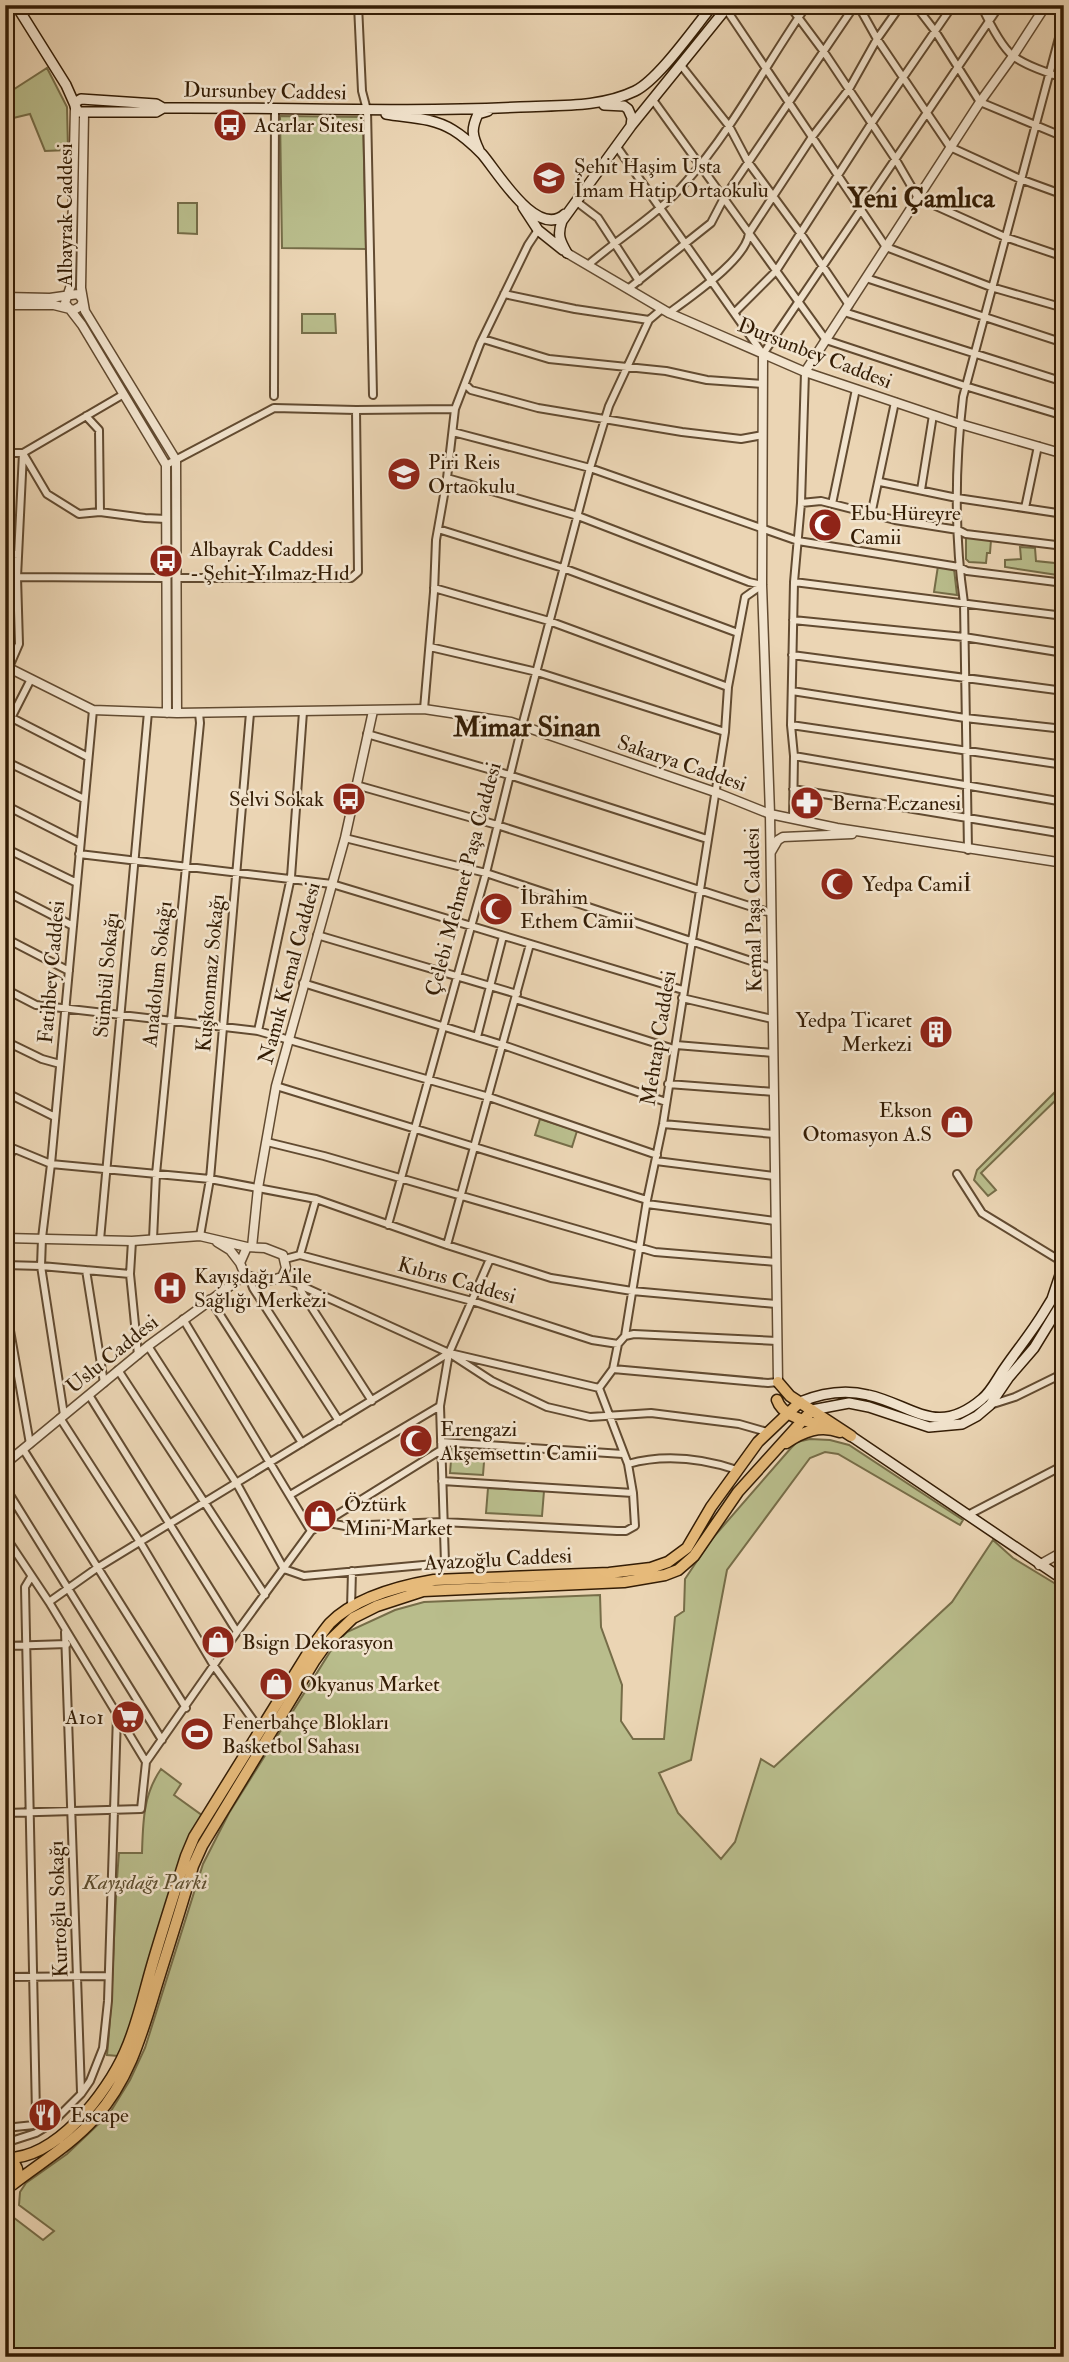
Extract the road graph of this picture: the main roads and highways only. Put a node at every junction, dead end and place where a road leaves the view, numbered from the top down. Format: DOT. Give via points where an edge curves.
graph roads {
  1 [pos="16,5"];
  2 [pos="23,5"];
  3 [pos="713,5"];
  4 [pos="727,7"];
  5 [pos="593,103"];
  6 [pos="81,106"];
  7 [pos="496,108"];
  8 [pos="367,110"];
  9 [pos="631,126"];
  10 [pos="482,154"];
  11 [pos="577,202"];
  12 [pos="523,206"];
  13 [pos="1064,1263"];
  14 [pos="1060,1286"];
  15 [pos="1064,1299"];
  16 [pos="777,1400"];
  17 [pos="800,1402"];
  18 [pos="827,1406"];
  19 [pos="812,1410"];
  20 [pos="786,1414"];
  21 [pos="803,1419"];
  22 [pos="830,1424"];
  23 [pos="769,1430"];
  24 [pos="851,1436"];
  25 [pos="774,1451"];
  26 [pos="1064,1580"];
  27 [pos="6,2158"];
  28 [pos="9,2186"];
  1 -- 6 [label="main road"];
  2 -- 6 [label="main road"];
  3 -- 5 [label="main road" via="647,83"];
  4 -- 9 [label="main road"];
  5 -- 7 [label="main road"];
  5 -- 9 [label="main road" via="628,109"];
  6 -- 8 [label="main road, Dursunbey Caddesi" via="156,112 163,108"];
  7 -- 8 [label="main road, Dursunbey Caddesi"];
  7 -- 10 [label="main road, Dursunbey Caddesi" via="478,114 472,127"];
  8 -- 10 [label="main road, Dursunbey Caddesi" via="436,122 454,130"];
  9 -- 11 [label="main road"];
  10 -- 12 [label="main road, Dursunbey Caddesi"];
  11 -- 12 [label="main road, Dursunbey Caddesi" via="554,219"];
  11 -- 12 [label="main road" via="559,231 567,253 538,230"];
  13 -- 14 [label="main road"];
  14 -- 17 [label="main road" via="985,1397 963,1411 925,1417 851,1392"];
  15 -- 18 [label="main road" via="990,1405 962,1424 929,1427 869,1407 849,1403"];
  16 -- 17 [label="main road" via="778,1382"];
  16 -- 20 [label="main road"];
  16 -- 23 [label="main road"];
  17 -- 19 [label="main road"];
  17 -- 20 [label="main road, Ayazoğlu Caddesi"];
  18 -- 19 [label="main road"];
  18 -- 22 [label="main road"];
  19 -- 21 [label="main road, Ayazoğlu Caddesi"];
  19 -- 22 [label="main road"];
  20 -- 21 [label="main road"];
  20 -- 23 [label="main road, Ayazoğlu Caddesi"];
  21 -- 22 [label="main road"];
  21 -- 25 [label="main road, Ayazoğlu Caddesi"];
  22 -- 24 [label="main road"];
  22 -- 25 [label="main road" via="807,1430"];
  23 -- 27 [label="main road, Ayazoğlu Caddesi" via="710,1507 687,1548 668,1562 651,1569 609,1573 434,1580 366,1599 331,1622 194,1838 131,2040 109,2083 54,2141"];
  24 -- 26 [label="main road"];
  25 -- 28 [label="main road, Ayazoğlu Caddesi" via="721,1513 694,1556 678,1570 624,1582 423,1591 377,1606 337,1632 315,1660 202,1846 145,2027 132,2063 112,2097 55,2155"];
  27 -- 28 [label="main road" via="18,2171"];
}
